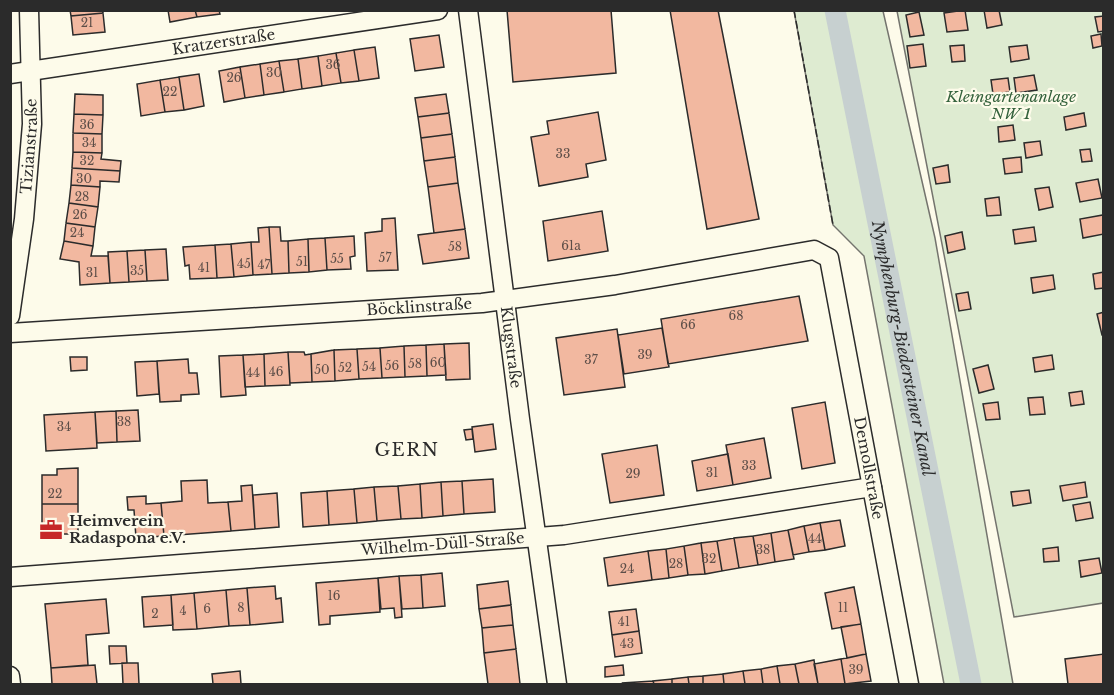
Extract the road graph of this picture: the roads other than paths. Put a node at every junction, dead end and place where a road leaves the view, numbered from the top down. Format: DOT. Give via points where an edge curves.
graph roads {
  1 [pos="30,10"];
  2 [pos="438,10"];
  3 [pos="468,10"];
  4 [pos="32,71"];
  5 [pos="10,74"];
  6 [pos="823,253"];
  7 [pos="506,300"];
  8 [pos="10,316"];
  9 [pos="10,333"];
  10 [pos="872,487"];
  11 [pos="538,537"];
  12 [pos="10,577"];
  13 [pos="10,676"];
  14 [pos="11,684"];
  15 [pos="557,684"];
  16 [pos="909,684"];
  1 -- 4 [label="street, Tizianstraße"];
  2 -- 4 [label="street, Kratzerstraße"];
  3 -- 7 [label="street, Klugstraße"];
  4 -- 5 [label="street, Kratzerstraße"];
  4 -- 8 [label="street, Tizianstraße" via="30,167"];
  6 -- 7 [label="street, Böcklinstraße" via="814,250"];
  6 -- 10 [label="street, Demollstraße" via="829,258"];
  7 -- 9 [label="street, Böcklinstraße"];
  7 -- 11 [label="street, Klugstraße"];
  10 -- 11 [label="street, Wilhelm-Düll-Straße" via="692,517"];
  10 -- 16 [label="street, Demollstraße"];
  11 -- 12 [label="street, Wilhelm-Düll-Straße"];
  11 -- 15 [label="street, Klugstraße"];
  13 -- 14 [label="street"];
}
